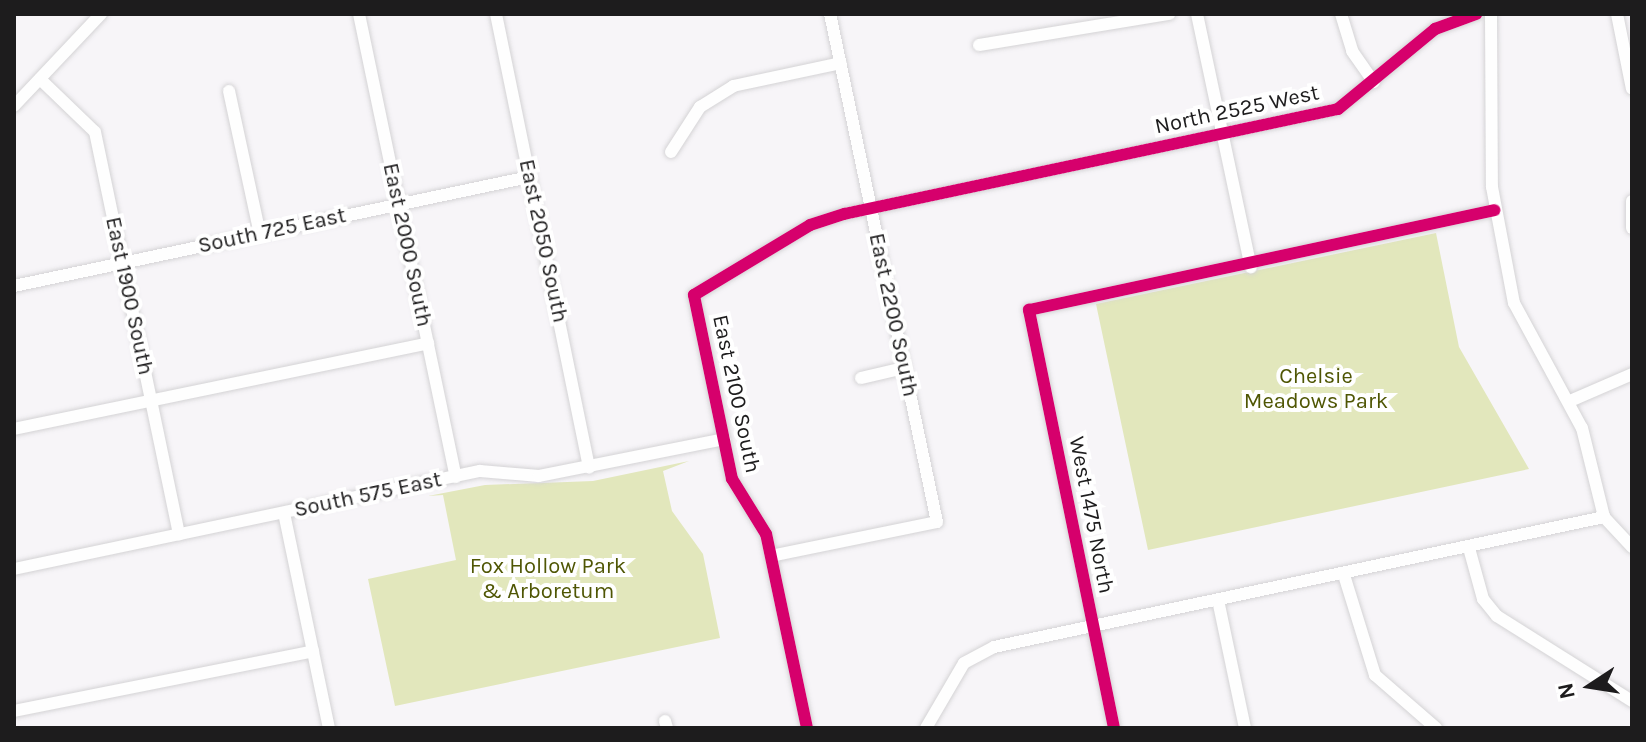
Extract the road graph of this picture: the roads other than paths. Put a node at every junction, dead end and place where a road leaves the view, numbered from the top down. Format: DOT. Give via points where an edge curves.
graph roads {
  1 [pos="101,14"];
  2 [pos="359,14"];
  3 [pos="496,14"];
  4 [pos="830,14"];
  5 [pos="1169,14"];
  6 [pos="1197,14"];
  7 [pos="1341,14"];
  8 [pos="1476,14"];
  9 [pos="1491,14"];
  10 [pos="1617,14"];
  11 [pos="979,45"];
  12 [pos="841,63"];
  13 [pos="40,79"];
  14 [pos="1374,82"];
  15 [pos="1632,89"];
  16 [pos="229,91"];
  17 [pos="14,106"];
  18 [pos="1222,135"];
  19 [pos="671,152"];
  20 [pos="529,177"];
  21 [pos="1632,201"];
  22 [pos="399,204"];
  23 [pos="871,208"];
  24 [pos="1494,210"];
  25 [pos="1632,228"];
  26 [pos="260,234"];
  27 [pos="122,263"];
  28 [pos="1251,267"];
  29 [pos="14,286"];
  30 [pos="694,295"];
  31 [pos="428,343"];
  32 [pos="904,368"];
  33 [pos="1632,374"];
  34 [pos="861,378"];
  35 [pos="151,401"];
  36 [pos="1570,401"];
  37 [pos="14,429"];
  38 [pos="724,439"];
  39 [pos="589,468"];
  40 [pos="456,477"];
  41 [pos="284,513"];
  42 [pos="1604,517"];
  43 [pos="179,534"];
  44 [pos="1632,547"];
  45 [pos="1469,548"];
  46 [pos="771,556"];
  47 [pos="14,569"];
  48 [pos="1344,575"];
  49 [pos="1218,600"];
  50 [pos="1093,627"];
  51 [pos="313,651"];
  52 [pos="1632,701"];
  53 [pos="14,711"];
  54 [pos="1413,722"];
  55 [pos="329,728"];
  56 [pos="807,728"];
  57 [pos="926,728"];
  58 [pos="1114,728"];
  59 [pos="1245,728"];
  60 [pos="1436,728"];
  1 -- 13 [label="street"];
  2 -- 22 [label="street, East 2000 South"];
  3 -- 20 [label="street, East 2050 South"];
  4 -- 12 [label="street, East 2200 South"];
  5 -- 11 [label="street"];
  6 -- 18 [label="street"];
  7 -- 14 [label="street" via="1352,51"];
  8 -- 14 [label="street, North 2525 West" via="1435,29"];
  9 -- 24 [label="street"];
  10 -- 15 [label="street"];
  12 -- 19 [label="street" via="733,86 700,107"];
  12 -- 23 [label="street, East 2200 South"];
  13 -- 17 [label="street"];
  13 -- 27 [label="street, East 1900 South" via="95,132"];
  14 -- 18 [label="street, North 2525 West" via="1338,109"];
  16 -- 26 [label="street"];
  18 -- 23 [label="street, North 2525 West"];
  18 -- 28 [label="street"];
  20 -- 22 [label="street, South 725 East"];
  20 -- 39 [label="street, East 2050 South"];
  21 -- 25 [label="street"];
  22 -- 26 [label="street, South 725 East"];
  22 -- 31 [label="street, East 2000 South"];
  23 -- 30 [label="street, North 2525 West" via="810,225"];
  23 -- 32 [label="street, East 2200 South"];
  24 -- 28 [label="street"];
  24 -- 36 [label="street" via="1522,326"];
  26 -- 27 [label="street, South 725 East"];
  27 -- 29 [label="street, South 725 East"];
  27 -- 35 [label="street, East 1900 South"];
  28 -- 50 [label="street, West 1475 North" via="1029,310"];
  30 -- 38 [label="street, East 2100 South"];
  31 -- 35 [label="street"];
  31 -- 40 [label="street, East 2000 South"];
  32 -- 34 [label="street"];
  32 -- 46 [label="street, East 2200 South" via="937,522"];
  33 -- 36 [label="street"];
  35 -- 37 [label="street"];
  35 -- 43 [label="street, East 1900 South"];
  36 -- 42 [label="street"];
  38 -- 39 [label="street, South 575 East"];
  38 -- 46 [label="street, East 2100 South" via="732,479 758,517"];
  39 -- 40 [label="street, South 575 East"];
  40 -- 41 [label="street, South 575 East"];
  41 -- 43 [label="street, South 575 East"];
  41 -- 51 [label="street"];
  42 -- 44 [label="street"];
  42 -- 45 [label="street"];
  43 -- 47 [label="street, South 575 East"];
  45 -- 48 [label="street"];
  45 -- 52 [label="street" via="1483,599 1497,616"];
  46 -- 56 [label="street, East 2100 South"];
  48 -- 49 [label="street"];
  48 -- 54 [label="street" via="1375,675"];
  49 -- 50 [label="street"];
  49 -- 59 [label="street"];
  50 -- 57 [label="street" via="1033,639 964,663"];
  50 -- 58 [label="street, West 1475 North"];
  51 -- 53 [label="street"];
  51 -- 55 [label="street"];
  54 -- 60 [label="street"];
}
